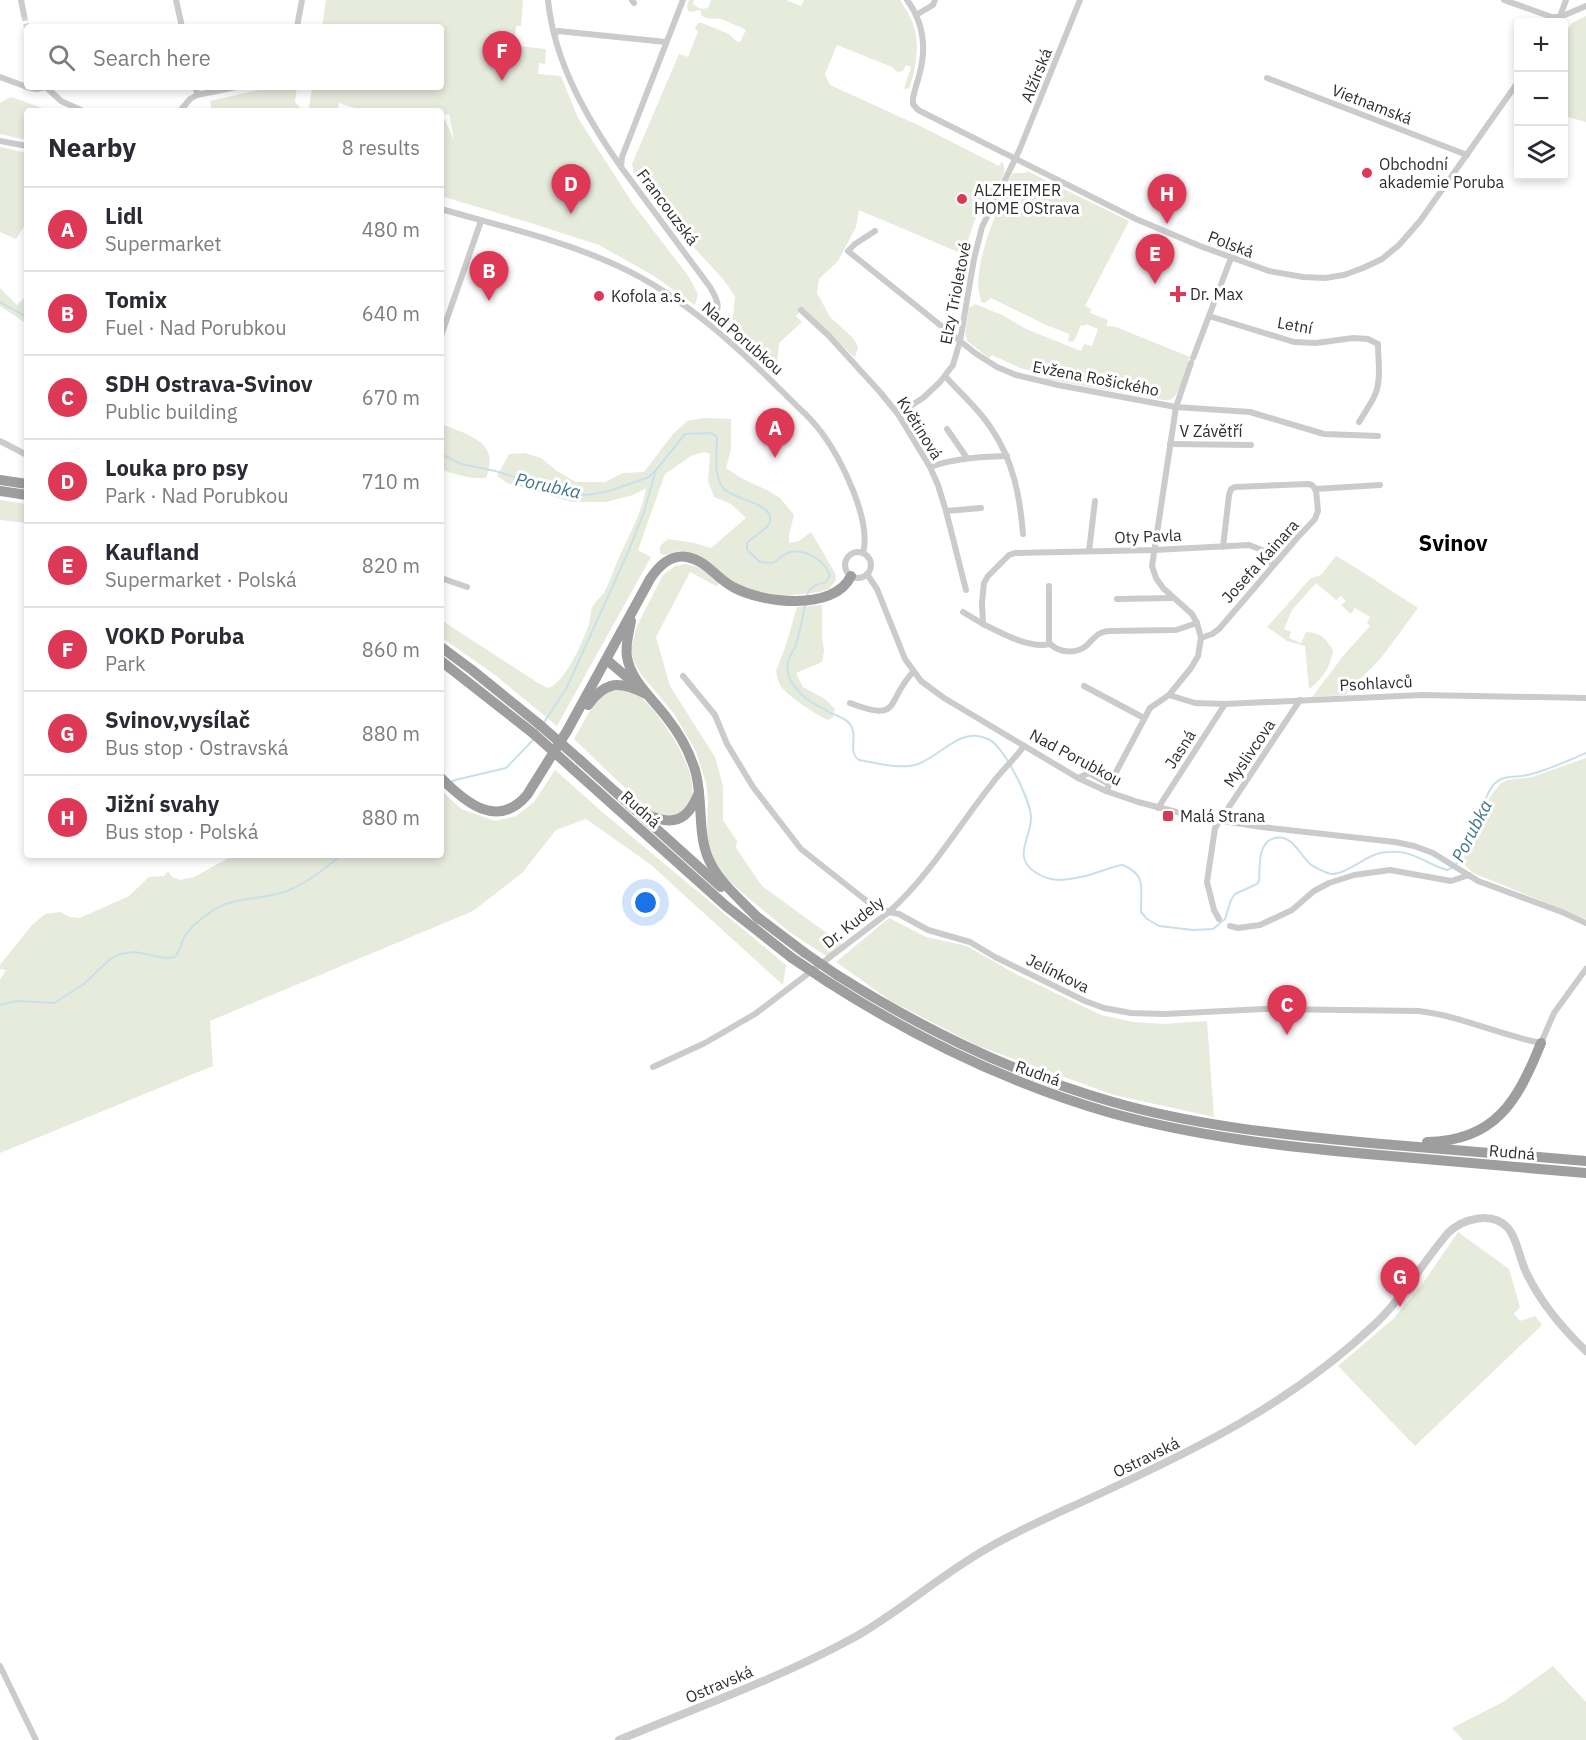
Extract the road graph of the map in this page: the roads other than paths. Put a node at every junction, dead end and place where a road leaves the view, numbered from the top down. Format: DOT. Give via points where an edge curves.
graph roads {
  1 [pos="21,0"];
  2 [pos="176,0"];
  3 [pos="302,0"];
  4 [pos="548,0"];
  5 [pos="683,0"];
  6 [pos="907,0"];
  7 [pos="935,0"];
  8 [pos="1080,0"];
  9 [pos="1504,0"];
  10 [pos="1566,0"];
  11 [pos="1586,6"];
  12 [pos="24,15"];
  13 [pos="916,15"];
  14 [pos="1552,18"];
  15 [pos="1560,18"];
  16 [pos="1563,18"];
  17 [pos="181,24"];
  18 [pos="298,24"];
  19 [pos="555,34"];
  20 [pos="666,42"];
  21 [pos="0,77"];
  22 [pos="1267,78"];
  23 [pos="24,86"];
  24 [pos="1514,88"];
  25 [pos="49,90"];
  26 [pos="196,90"];
  27 [pos="224,90"];
  28 [pos="197,96"];
  29 [pos="76,108"];
  30 [pos="182,108"];
  31 [pos="0,141"];
  32 [pos="24,145"];
  33 [pos="1467,155"];
  34 [pos="1015,159"];
  35 [pos="621,167"];
  36 [pos="444,209"];
  37 [pos="481,220"];
  38 [pos="875,231"];
  39 [pos="1231,258"];
  40 [pos="801,310"];
  41 [pos="1209,316"];
  42 [pos="709,324"];
  43 [pos="444,327"];
  44 [pos="960,341"];
  45 [pos="945,376"];
  46 [pos="1176,406"];
  47 [pos="898,414"];
  48 [pos="1359,422"];
  49 [pos="947,429"];
  50 [pos="1378,436"];
  51 [pos="0,441"];
  52 [pos="1170,444"];
  53 [pos="1251,445"];
  54 [pos="24,453"];
  55 [pos="1007,456"];
  56 [pos="967,458"];
  57 [pos="930,468"];
  58 [pos="0,480"];
  59 [pos="24,484"];
  60 [pos="1380,485"];
  61 [pos="1315,489"];
  62 [pos="0,491"];
  63 [pos="24,495"];
  64 [pos="1095,501"];
  65 [pos="981,508"];
  66 [pos="946,511"];
  67 [pos="1023,534"];
  68 [pos="1223,547"];
  69 [pos="1154,550"];
  70 [pos="1089,551"];
  71 [pos="863,553"];
  72 [pos="1273,565"];
  73 [pos="867,574"];
  74 [pos="851,576"];
  75 [pos="444,579"];
  76 [pos="1049,586"];
  77 [pos="467,587"];
  78 [pos="966,590"];
  79 [pos="1174,598"];
  80 [pos="1118,599"];
  81 [pos="963,612"];
  82 [pos="631,614"];
  83 [pos="1197,623"];
  84 [pos="983,624"];
  85 [pos="1201,638"];
  86 [pos="1050,644"];
  87 [pos="444,649"];
  88 [pos="607,660"];
  89 [pos="444,662"];
  90 [pos="444,670"];
  91 [pos="913,672"];
  92 [pos="683,676"];
  93 [pos="465,679"];
  94 [pos="1084,686"];
  95 [pos="646,694"];
  96 [pos="1169,695"];
  97 [pos="1586,698"];
  98 [pos="1300,700"];
  99 [pos="849,704"];
  100 [pos="1225,704"];
  101 [pos="1144,718"];
  102 [pos="537,729"];
  103 [pos="567,732"];
  104 [pos="1024,746"];
  105 [pos="577,765"];
  106 [pos="1078,778"];
  107 [pos="444,781"];
  108 [pos="1109,784"];
  109 [pos="1106,791"];
  110 [pos="699,792"];
  111 [pos="630,806"];
  112 [pos="1158,808"];
  113 [pos="1219,821"];
  114 [pos="1469,875"];
  115 [pos="889,912"];
  116 [pos="759,919"];
  117 [pos="1219,919"];
  118 [pos="1586,923"];
  119 [pos="1230,926"];
  120 [pos="1586,969"];
  121 [pos="833,979"];
  122 [pos="1541,1043"];
  123 [pos="653,1067"];
  124 [pos="1400,1146"];
  125 [pos="1586,1161"];
  126 [pos="1586,1173"];
  127 [pos="1586,1352"];
  128 [pos="0,1665"];
  129 [pos="36,1740"];
  130 [pos="619,1740"];
  1 -- 12 [label="street"];
  2 -- 17 [label="street"];
  3 -- 18 [label="street"];
  4 -- 19 [label="street"];
  5 -- 20 [label="street, Francouzská"];
  6 -- 13 [label="street, Polská"];
  7 -- 13 [label="street"];
  8 -- 34 [label="street, Alžírská"];
  9 -- 14 [label="street"];
  10 -- 15 [label="street"];
  11 -- 16 [label="street"];
  13 -- 34 [label="street, Polská" via="923,50 913,97 915,106"];
  19 -- 20 [label="street" via="558,31"];
  19 -- 35 [label="street" via="573,86"];
  20 -- 35 [label="street, Francouzská"];
  21 -- 23 [label="street"];
  22 -- 33 [label="street, Vietnamská"];
  24 -- 33 [label="street, Polská"];
  25 -- 29 [label="street"];
  26 -- 28 [label="street"];
  27 -- 28 [label="street"];
  28 -- 30 [label="street"];
  31 -- 32 [label="street"];
  33 -- 39 [label="street, Polská" via="1412,230 1387,255 1363,268 1334,277 1304,278"];
  34 -- 39 [label="street, Polská" via="1136,219"];
  34 -- 44 [label="street, Elzy Trioletové" via="982,227"];
  35 -- 42 [label="street, Francouzská" via="710,287 718,304"];
  36 -- 37 [label="street, Nad Porubkou"];
  37 -- 42 [label="street, Nad Porubkou" via="574,248 620,267"];
  37 -- 43 [label="street"];
  38 -- 44 [label="street, Evžena Rošického" via="848,251"];
  39 -- 41 [label="street, V Závětří"];
  40 -- 47 [label="street, Květinová"];
  41 -- 46 [label="street, V Závětří"];
  41 -- 48 [label="street, Letní" via="1294,342 1353,338 1378,344 1377,389"];
  42 -- 71 [label="street, Nad Porubkou" via="794,402 829,444 846,475 861,517"];
  44 -- 45 [label="street, Elzy Trioletové" via="953,365"];
  44 -- 46 [label="street, Evžena Rošického" via="997,367 1022,377"];
  45 -- 47 [label="street, Elzy Trioletové" via="923,398"];
  45 -- 55 [label="street" via="991,428"];
  46 -- 50 [label="street, Evžena Rošického" via="1250,412 1324,434"];
  46 -- 52 [label="street, V Závětří"];
  47 -- 57 [label="street, Květinová"];
  49 -- 56 [label="street"];
  51 -- 54 [label="street"];
  52 -- 53 [label="street, V Závětří"];
  52 -- 69 [label="street, V Závětří"];
  55 -- 56 [label="street"];
  55 -- 67 [label="street" via="1017,484"];
  56 -- 57 [label="street"];
  57 -- 66 [label="street, Květinová"];
  58 -- 59 [label="highway"];
  60 -- 61 [label="street"];
  61 -- 68 [label="street" via="1308,484 1235,487 1229,495"];
  61 -- 72 [label="street, Josefa Kainara" via="1315,519"];
  62 -- 63 [label="highway"];
  64 -- 70 [label="street"];
  65 -- 66 [label="street"];
  66 -- 78 [label="street, Květinová"];
  68 -- 69 [label="street, Oty Pavla"];
  68 -- 72 [label="street, Oty Pavla" via="1256,546"];
  69 -- 70 [label="street, Oty Pavla"];
  69 -- 79 [label="street, V Závětří" via="1152,566 1156,578"];
  70 -- 84 [label="street, Oty Pavla" via="1009,555 984,584"];
  71 -- 73 [label="street" via="870,561"];
  71 -- 74 [label="street" via="855,553 846,560"];
  72 -- 85 [label="street, Josefa Kainara" via="1219,629"];
  73 -- 74 [label="street"];
  73 -- 91 [label="street, Nad Porubkou" via="878,589"];
  74 -- 82 [label="highway" via="841,590 820,599 766,598 727,584 698,560 678,557 654,573"];
  75 -- 77 [label="street"];
  76 -- 86 [label="street"];
  79 -- 80 [label="street"];
  79 -- 83 [label="street, V Závětří"];
  81 -- 84 [label="street"];
  82 -- 88 [label="highway"];
  82 -- 95 [label="highway" via="627,657"];
  83 -- 85 [label="street, V Závětří"];
  83 -- 86 [label="street" via="1176,630 1101,633 1075,652"];
  84 -- 86 [label="street" via="1035,645"];
  85 -- 96 [label="street" via="1198,656"];
  87 -- 102 [label="highway"];
  88 -- 95 [label="highway"];
  88 -- 103 [label="highway"];
  89 -- 93 [label="highway"];
  90 -- 93 [label="highway"];
  91 -- 99 [label="street" via="888,709 871,711"];
  91 -- 104 [label="street, Nad Porubkou" via="944,699"];
  92 -- 115 [label="street, Jelínkova" via="715,715 753,787 801,849 868,902"];
  93 -- 102 [label="highway"];
  94 -- 101 [label="street"];
  95 -- 103 [label="highway" via="622,684 606,687 595,695"];
  95 -- 110 [label="highway" via="683,742"];
  96 -- 100 [label="street, Psohlavců" via="1195,703"];
  96 -- 101 [label="street" via="1150,708"];
  97 -- 98 [label="street, Psohlavců" via="1422,695"];
  98 -- 100 [label="street, Psohlavců"];
  98 -- 113 [label="street, Myslivcova"];
  100 -- 112 [label="street, Jasná"];
  101 -- 108 [label="street"];
  102 -- 105 [label="highway, bridge"];
  103 -- 107 [label="highway" via="526,795 508,810 477,807"];
  104 -- 106 [label="street, Nad Porubkou"];
  104 -- 115 [label="street, Dr. Kudely" via="908,895"];
  105 -- 111 [label="highway, Rudná"];
  105 -- 121 [label="highway, Rudná, bridge" via="717,898 792,958"];
  106 -- 108 [label="street" via="1089,773"];
  106 -- 109 [label="street, Nad Porubkou"];
  108 -- 109 [label="street"];
  109 -- 112 [label="street, Nad Porubkou"];
  110 -- 111 [label="highway" via="691,811 674,820 660,820"];
  110 -- 116 [label="highway" via="709,862"];
  111 -- 116 [label="highway, Rudná"];
  112 -- 113 [label="street, Nad Porubkou"];
  113 -- 114 [label="street, Nad Porubkou" via="1414,846"];
  113 -- 117 [label="street, Myslivcova" via="1206,882"];
  114 -- 118 [label="street, Nad Porubkou"];
  114 -- 119 [label="street" via="1451,881 1390,870 1354,875 1329,883 1292,910 1260,925"];
  115 -- 122 [label="street, Jelínkova" via="928,930 970,942 1104,1008 1165,1014 1264,1009 1419,1011 1439,1013"];
  115 -- 123 [label="street, Dr. Kudely" via="755,1014"];
  116 -- 121 [label="highway, Rudná, bridge"];
  120 -- 122 [label="street" via="1554,1013"];
  121 -- 124 [label="highway, Rudná" via="1003,1064 1114,1102 1200,1122"];
  121 -- 126 [label="highway, Rudná" via="881,1016 965,1059 1059,1097 1136,1119 1284,1146"];
  122 -- 124 [label="highway" via="1515,1098 1497,1118 1459,1138"];
  124 -- 125 [label="highway, Rudná"];
  127 -- 130 [label="street, Ostravská" via="1537,1292 1508,1227 1491,1219 1464,1222 1445,1237 1374,1326 1294,1390 1251,1418 996,1543 946,1573 896,1612 831,1650"];
  128 -- 129 [label="street"];
}
